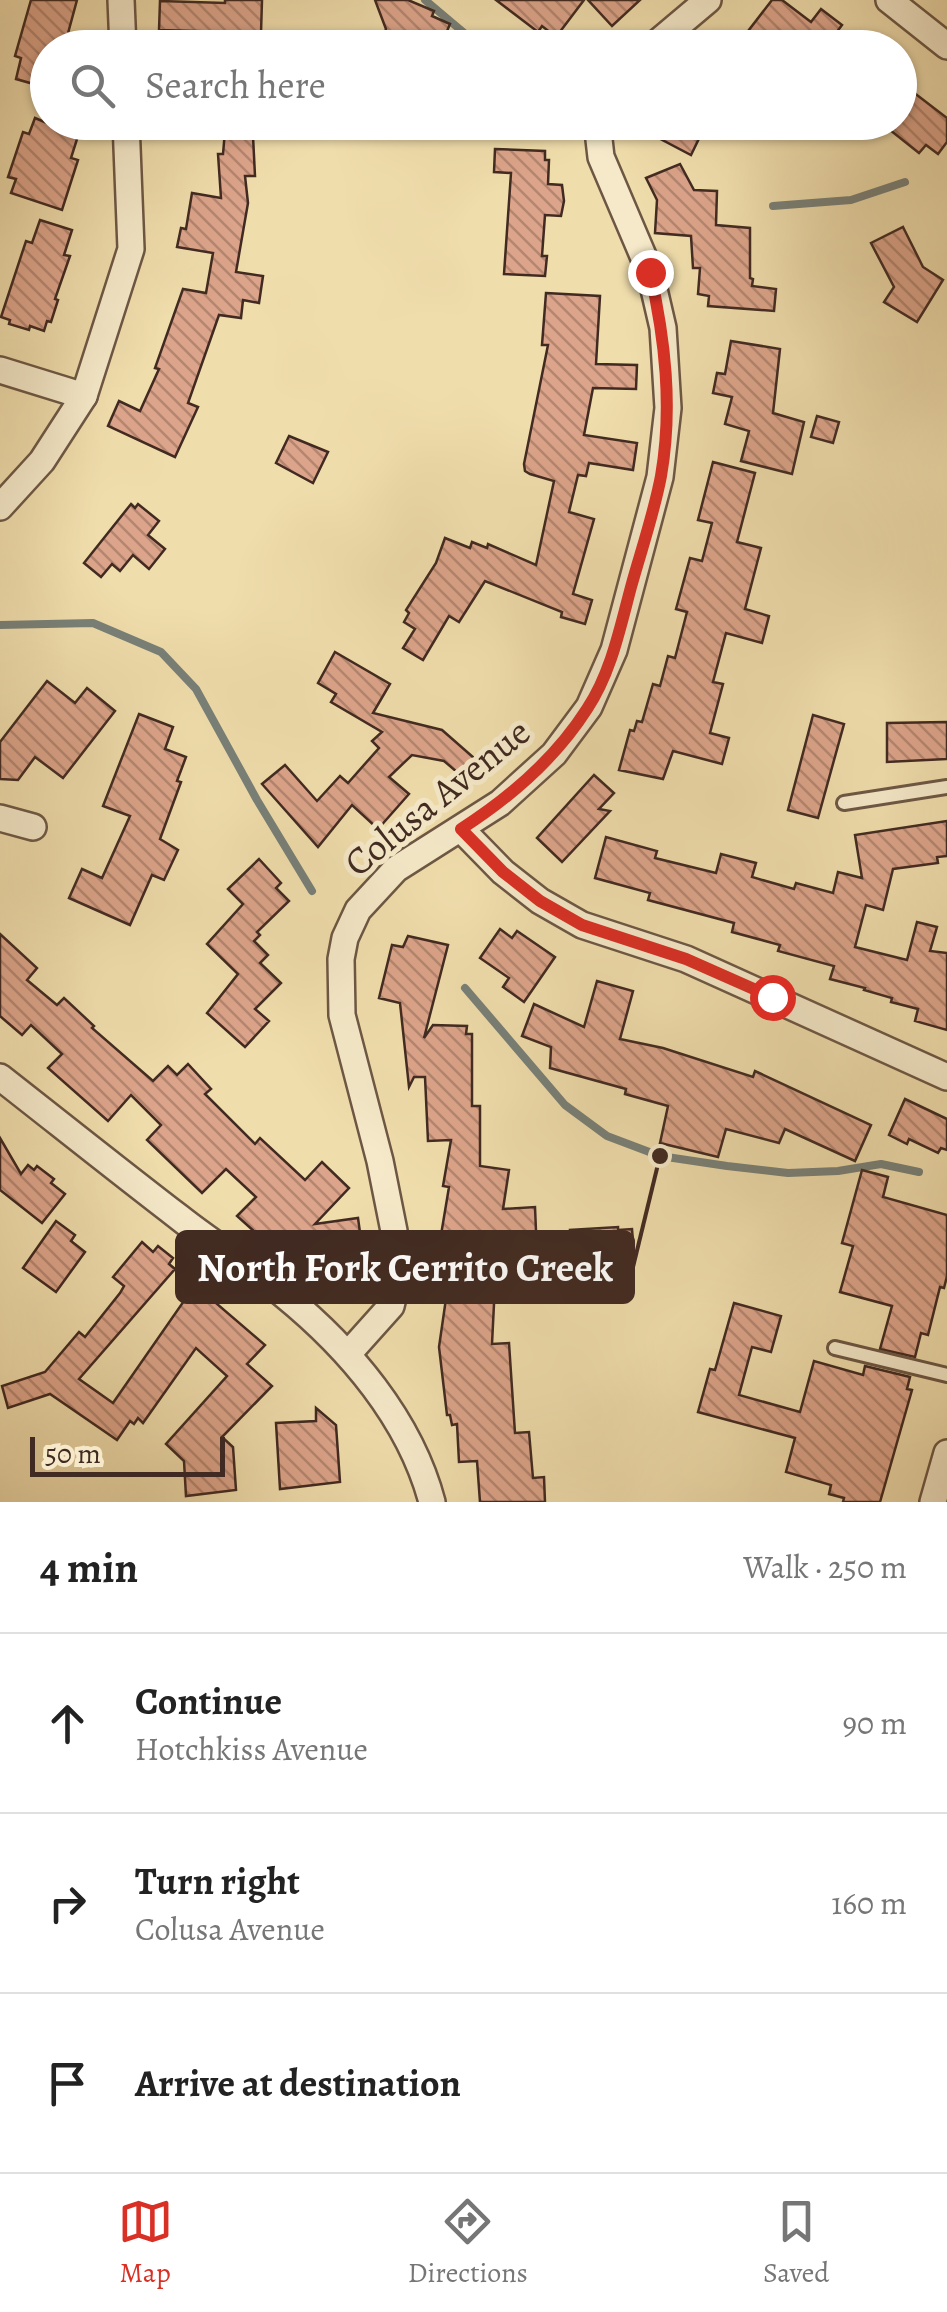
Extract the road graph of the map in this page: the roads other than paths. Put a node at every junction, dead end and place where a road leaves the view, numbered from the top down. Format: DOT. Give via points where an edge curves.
graph roads {
  1 [pos="121,0"];
  2 [pos="708,0"];
  3 [pos="889,0"];
  4 [pos="122,30"];
  5 [pos="672,30"];
  6 [pos="947,46"];
  7 [pos="127,140"];
  8 [pos="599,140"];
  9 [pos="0,370"];
  10 [pos="84,396"];
  11 [pos="0,507"];
  12 [pos="947,787"];
  13 [pos="844,803"];
  14 [pos="0,818"];
  15 [pos="34,827"];
  16 [pos="461,829"];
  17 [pos="947,1077"];
  18 [pos="0,1078"];
  19 [pos="834,1348"];
  20 [pos="348,1354"];
  21 [pos="947,1375"];
  22 [pos="947,1453"];
  23 [pos="432,1502"];
  24 [pos="933,1502"];
  1 -- 4 [label="street"];
  2 -- 5 [label="street"];
  3 -- 6 [label="street"];
  7 -- 10 [label="street" via="131,249"];
  8 -- 16 [label="street, Colusa Avenue" via="650,272 663,328 668,408 660,477 614,650 589,706 554,754 500,804"];
  9 -- 10 [label="street"];
  10 -- 11 [label="street" via="42,460"];
  12 -- 13 [label="lane"];
  14 -- 15 [label="street"];
  16 -- 17 [label="street" via="528,892 582,925 686,959"];
  16 -- 20 [label="street, Colusa Avenue" via="396,869 358,910 345,938 342,1015 380,1162 397,1281 390,1306"];
  18 -- 20 [label="street" via="284,1294"];
  19 -- 21 [label="lane"];
  20 -- 23 [label="street" via="409,1445"];
  22 -- 24 [label="street"];
}
